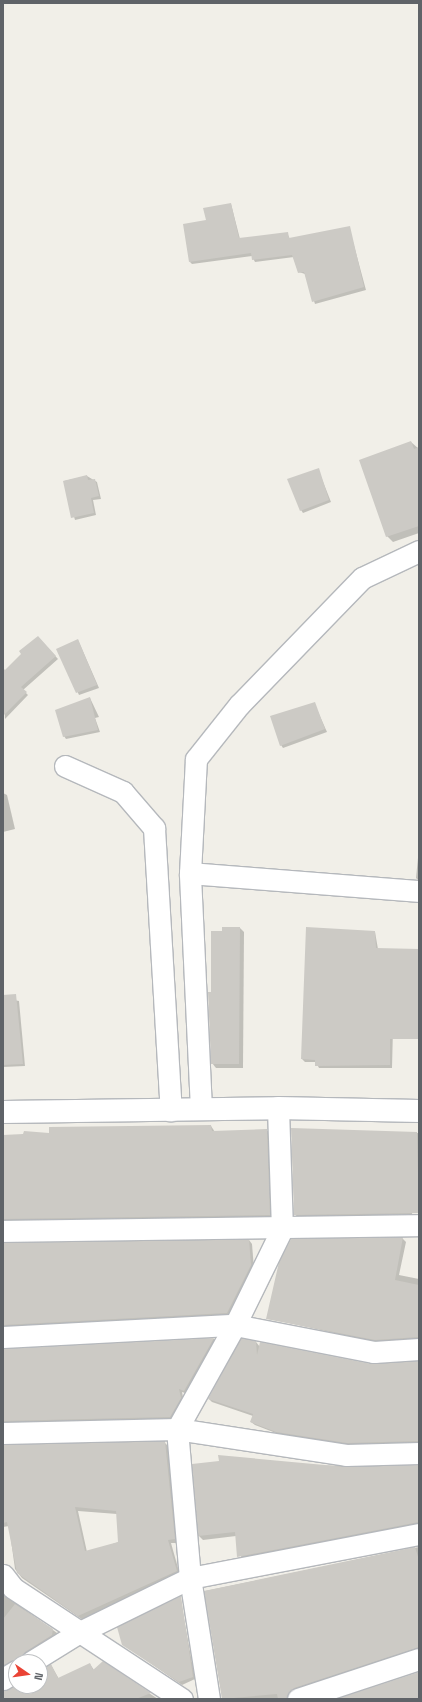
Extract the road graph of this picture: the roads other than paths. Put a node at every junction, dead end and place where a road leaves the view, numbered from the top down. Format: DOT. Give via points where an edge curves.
graph roads {
  1 [pos="419,551"];
  2 [pos="65,766"];
  3 [pos="190,873"];
  4 [pos="419,891"];
  5 [pos="278,1108"];
  6 [pos="201,1109"];
  7 [pos="170,1110"];
  8 [pos="419,1111"];
  9 [pos="3,1112"];
  10 [pos="419,1225"];
  11 [pos="282,1228"];
  12 [pos="3,1231"];
  13 [pos="235,1325"];
  14 [pos="3,1337"];
  15 [pos="419,1349"];
  16 [pos="177,1429"];
  17 [pos="3,1433"];
  18 [pos="419,1453"];
  19 [pos="419,1534"];
  20 [pos="190,1578"];
  21 [pos="6,1585"];
  22 [pos="78,1633"];
  23 [pos="44,1654"];
  24 [pos="419,1659"];
  25 [pos="182,1699"];
  26 [pos="209,1699"];
  27 [pos="298,1699"];
  1 -- 3 [label="street" via="362,578 239,705 196,759"];
  2 -- 7 [label="street" via="123,792 154,828"];
  3 -- 4 [label="street"];
  3 -- 6 [label="street"];
  5 -- 6 [label="street"];
  5 -- 8 [label="street"];
  5 -- 11 [label="street"];
  6 -- 7 [label="street"];
  7 -- 9 [label="street"];
  10 -- 11 [label="street"];
  11 -- 12 [label="street"];
  11 -- 13 [label="street"];
  13 -- 14 [label="street"];
  13 -- 15 [label="street" via="374,1352"];
  13 -- 16 [label="street"];
  16 -- 17 [label="street"];
  16 -- 18 [label="street" via="346,1455"];
  16 -- 20 [label="street"];
  19 -- 20 [label="street"];
  20 -- 22 [label="street"];
  20 -- 26 [label="street"];
  21 -- 22 [label="street"];
  22 -- 23 [label="street"];
  22 -- 25 [label="street"];
  24 -- 27 [label="street"];
}
